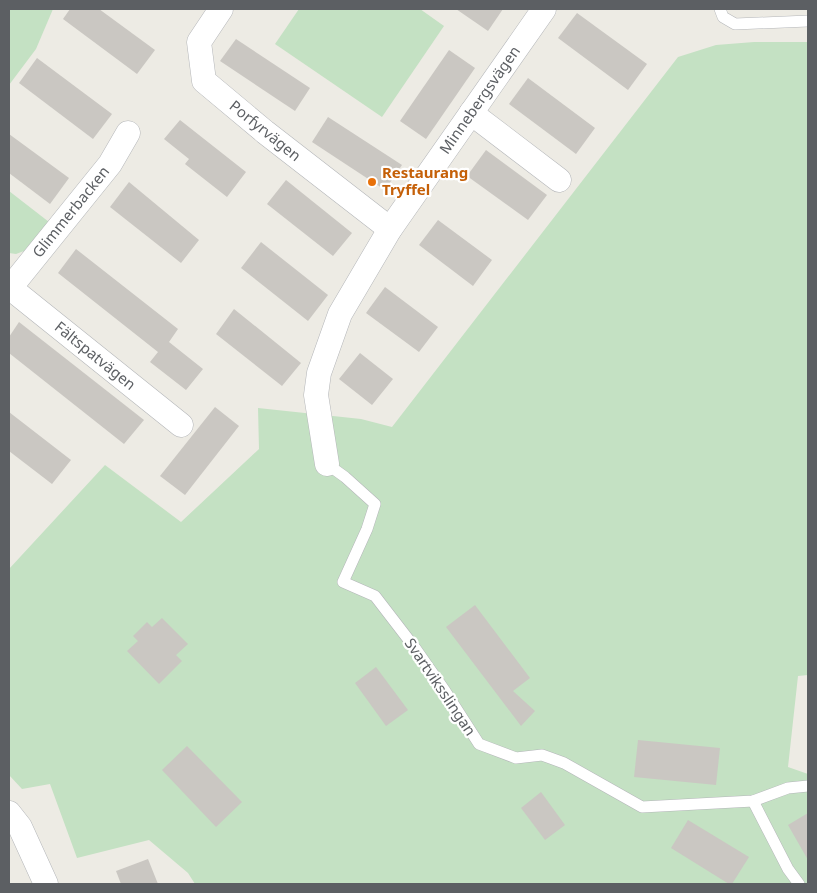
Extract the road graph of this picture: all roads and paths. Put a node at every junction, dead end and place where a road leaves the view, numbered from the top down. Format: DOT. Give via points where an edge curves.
graph roads {
  1 [pos="221,9"];
  2 [pos="544,9"];
  3 [pos="720,9"];
  4 [pos="808,21"];
  5 [pos="471,114"];
  6 [pos="128,133"];
  7 [pos="559,180"];
  8 [pos="390,229"];
  9 [pos="9,287"];
  10 [pos="181,424"];
  11 [pos="327,464"];
  12 [pos="808,786"];
  13 [pos="753,801"];
  14 [pos="14,820"];
  15 [pos="46,884"];
  16 [pos="799,884"];
  1 -- 8 [label="street, Porfyrvägen" via="199,42 204,81"];
  2 -- 5 [label="street, Minnebergsvägen"];
  3 -- 4 [label="lane" via="723,17 735,24"];
  5 -- 7 [label="street"];
  5 -- 8 [label="street, Minnebergsvägen"];
  6 -- 9 [label="street, Glimmerbacken" via="110,164"];
  8 -- 11 [label="street, Minnebergsvägen" via="340,314 319,373 316,395"];
  9 -- 10 [label="street, Fältspatvägen"];
  11 -- 13 [label="lane, Svartviksslingan" via="375,504 343,582 375,596 420,655 479,744 516,758 542,755 642,807"];
  12 -- 13 [label="lane, Svartviksslingan" via="788,788"];
  13 -- 16 [label="lane"];
  14 -- 15 [label="street"];
}
